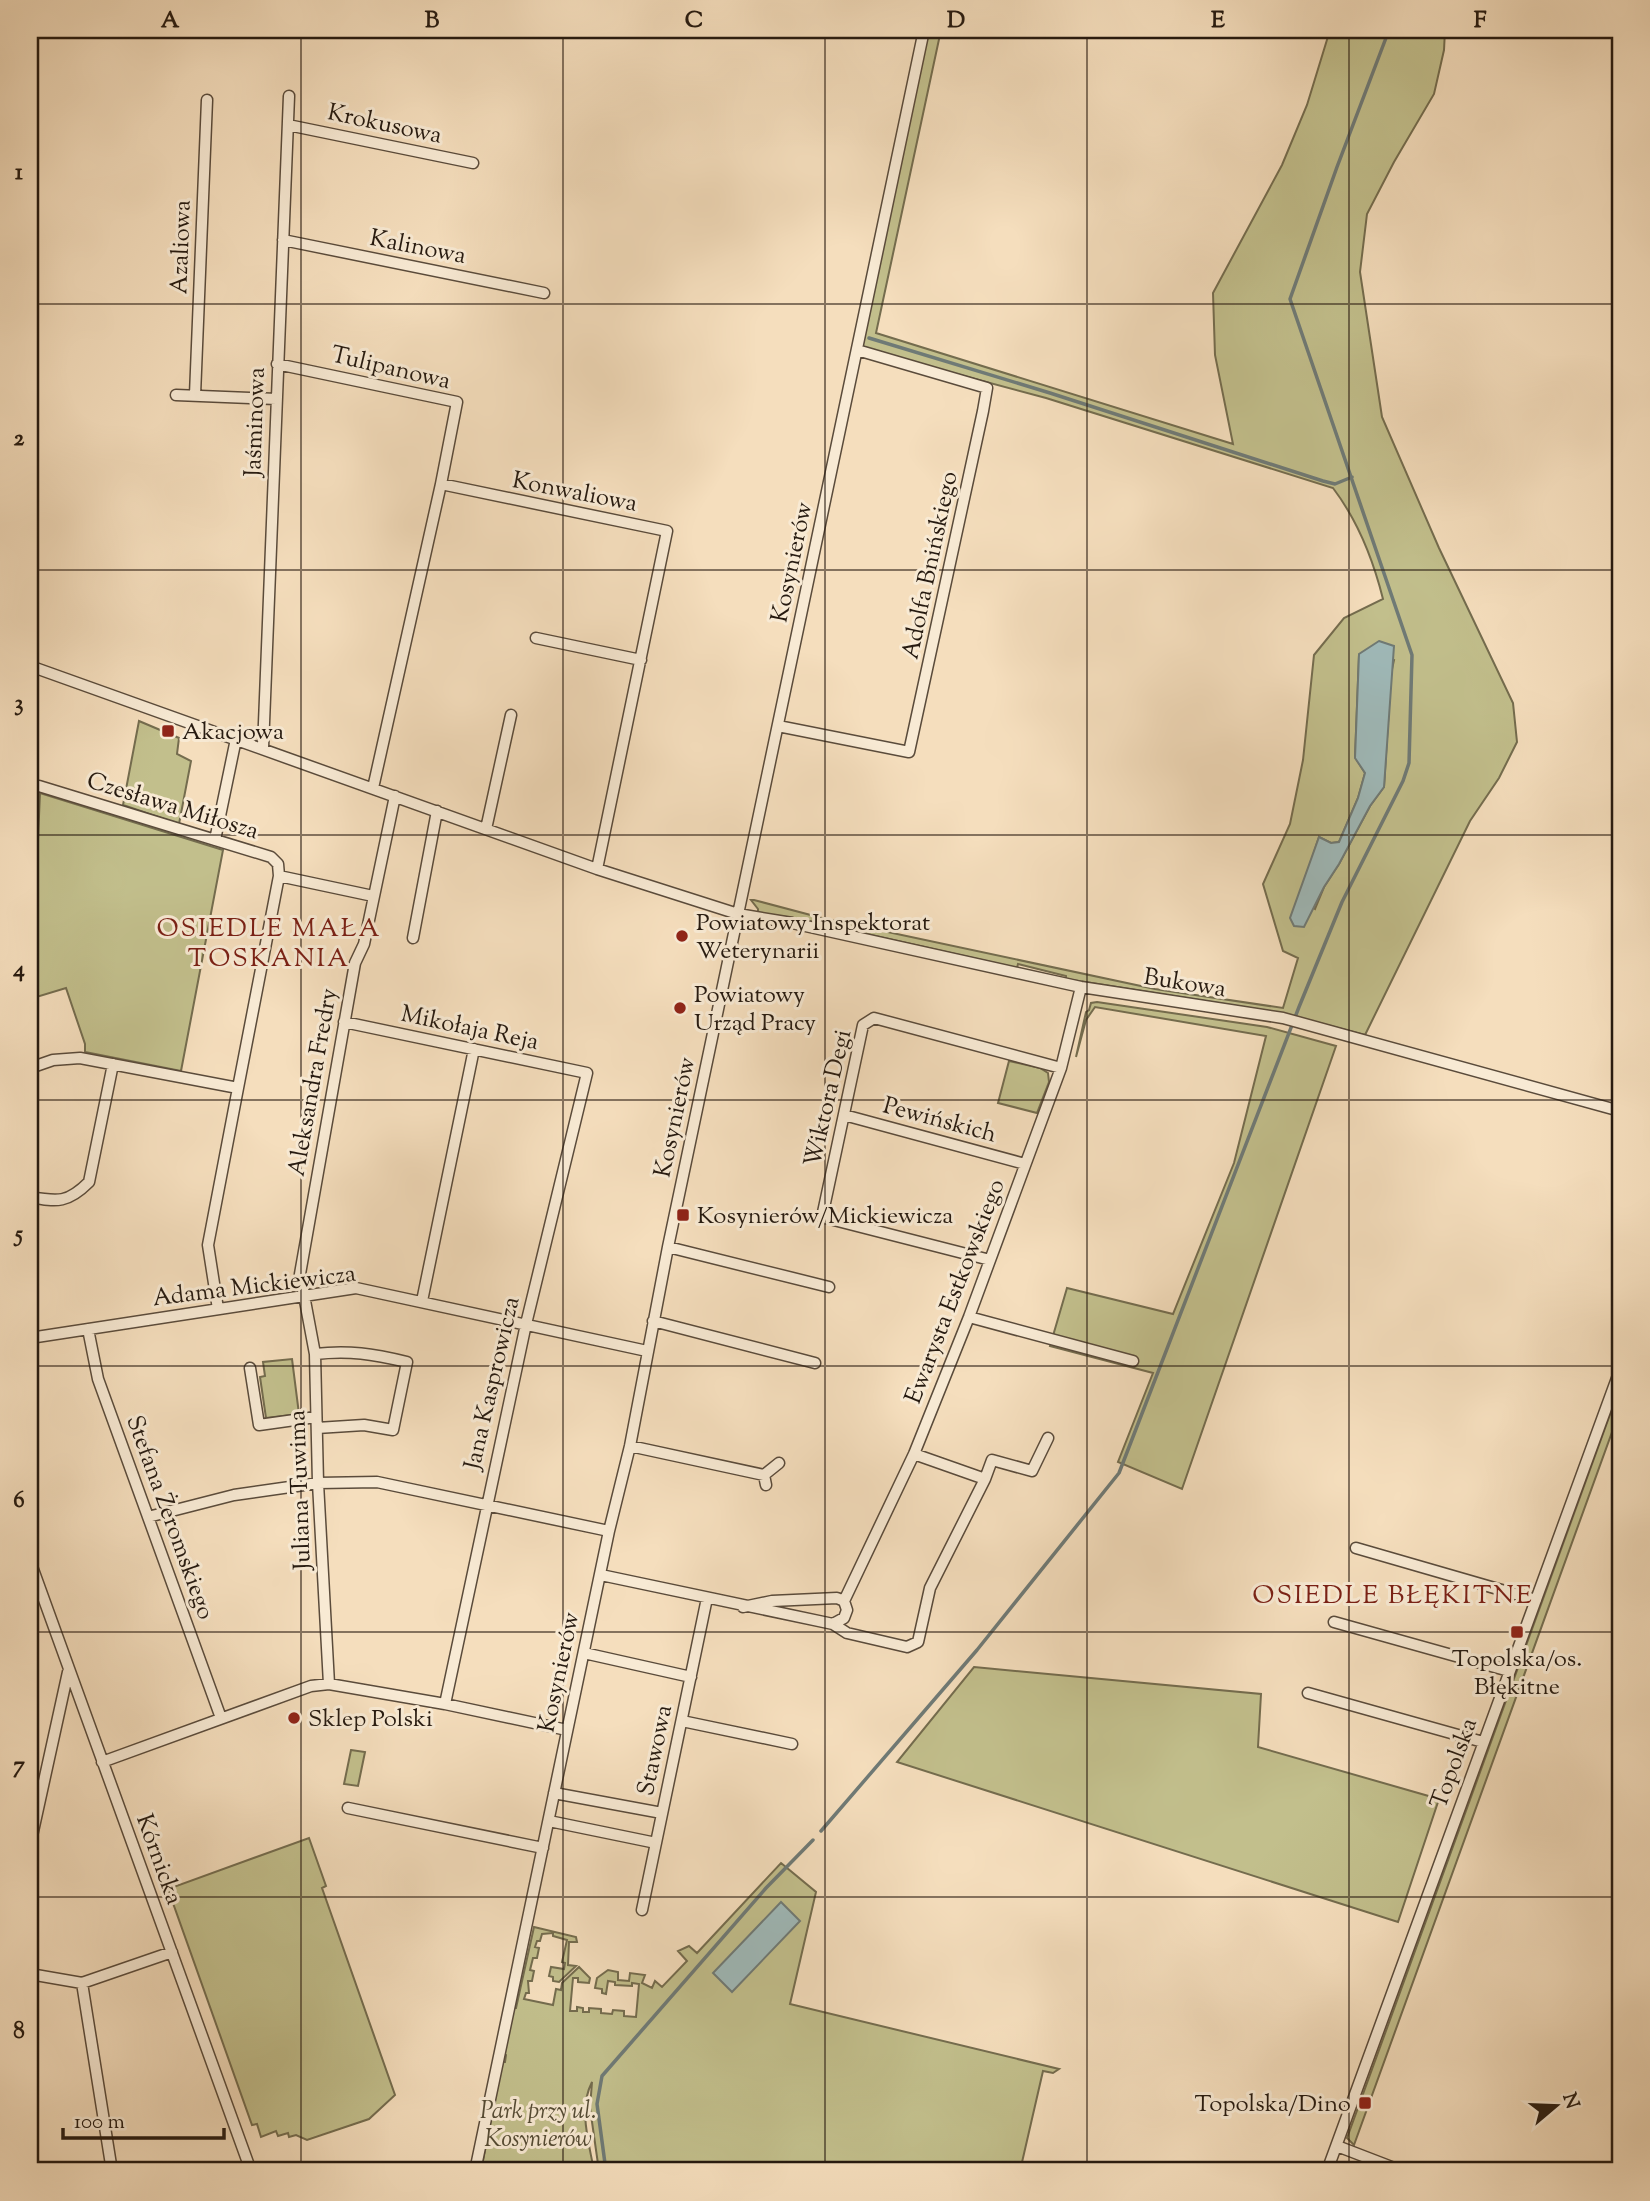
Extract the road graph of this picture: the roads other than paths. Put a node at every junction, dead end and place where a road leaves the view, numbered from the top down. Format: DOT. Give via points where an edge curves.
graph roads {
  1 [pos="924,30"];
  2 [pos="289,96"];
  3 [pos="207,100"];
  4 [pos="288,125"];
  5 [pos="473,163"];
  6 [pos="283,240"];
  7 [pos="544,293"];
  8 [pos="857,350"];
  9 [pos="277,364"];
  10 [pos="176,395"];
  11 [pos="195,396"];
  12 [pos="276,399"];
  13 [pos="441,484"];
  14 [pos="536,638"];
  15 [pos="641,660"];
  16 [pos="30,666"];
  17 [pos="511,715"];
  18 [pos="778,726"];
  19 [pos="236,739"];
  20 [pos="263,748"];
  21 [pos="30,787"];
  22 [pos="373,788"];
  23 [pos="395,796"];
  24 [pos="437,811"];
  25 [pos="486,829"];
  26 [pos="215,840"];
  27 [pos="597,870"];
  28 [pos="279,876"];
  29 [pos="373,896"];
  30 [pos="738,914"];
  31 [pos="413,938"];
  32 [pos="1081,987"];
  33 [pos="344,1022"];
  34 [pos="474,1049"];
  35 [pos="113,1064"];
  36 [pos="30,1068"];
  37 [pos="1061,1068"];
  38 [pos="587,1073"];
  39 [pos="238,1088"];
  40 [pos="1620,1111"];
  41 [pos="844,1115"];
  42 [pos="1025,1164"];
  43 [pos="30,1197"];
  44 [pos="668,1247"];
  45 [pos="990,1261"];
  46 [pos="830,1287"];
  47 [pos="304,1296"];
  48 [pos="422,1301"];
  49 [pos="218,1310"];
  50 [pos="969,1317"];
  51 [pos="653,1321"];
  52 [pos="526,1324"];
  53 [pos="88,1329"];
  54 [pos="30,1338"];
  55 [pos="647,1351"];
  56 [pos="315,1354"];
  57 [pos="1133,1361"];
  58 [pos="816,1363"];
  59 [pos="250,1368"];
  60 [pos="1620,1370"];
  61 [pos="317,1423"];
  62 [pos="1048,1438"];
  63 [pos="630,1446"];
  64 [pos="914,1454"];
  65 [pos="779,1463"];
  66 [pos="985,1479"];
  67 [pos="318,1483"];
  68 [pos="486,1504"];
  69 [pos="148,1517"];
  70 [pos="610,1531"];
  71 [pos="1356,1548"];
  72 [pos="30,1562"];
  73 [pos="601,1575"];
  74 [pos="707,1598"];
  75 [pos="1536,1600"];
  76 [pos="844,1601"];
  77 [pos="743,1607"];
  78 [pos="1334,1622"];
  79 [pos="833,1624"];
  80 [pos="584,1653"];
  81 [pos="68,1669"];
  82 [pos="1509,1671"];
  83 [pos="691,1676"];
  84 [pos="329,1684"];
  85 [pos="1308,1693"];
  86 [pos="80,1702"];
  87 [pos="445,1704"];
  88 [pos="60,1710"];
  89 [pos="221,1718"];
  90 [pos="681,1721"];
  91 [pos="567,1730"];
  92 [pos="1483,1742"];
  93 [pos="792,1744"];
  94 [pos="102,1762"];
  95 [pos="554,1793"];
  96 [pos="348,1808"];
  97 [pos="662,1813"];
  98 [pos="548,1821"];
  99 [pos="656,1843"];
  100 [pos="30,1845"];
  101 [pos="543,1848"];
  102 [pos="642,1910"];
  103 [pos="172,1952"];
  104 [pos="30,1975"];
  105 [pos="82,1983"];
  106 [pos="1337,2146"];
  107 [pos="112,2171"];
  108 [pos="251,2171"];
  109 [pos="475,2171"];
  110 [pos="1327,2171"];
  111 [pos="1402,2171"];
  1 -- 8 [label="street, Kosynierów"];
  2 -- 4 [label="street, Jaśminowa"];
  3 -- 11 [label="street, Azaliowa"];
  4 -- 5 [label="street, Krokusowa"];
  4 -- 6 [label="street, Jaśminowa"];
  6 -- 7 [label="street, Kalinowa"];
  6 -- 9 [label="street, Jaśminowa"];
  8 -- 18 [label="street, Kosynierów"];
  8 -- 18 [label="street, Adolfa Bnińskiego" via="987,388 983,411 909,752"];
  9 -- 12 [label="street, Jaśminowa"];
  9 -- 13 [label="street, Tulipanowa" via="457,402"];
  10 -- 11 [label="street"];
  11 -- 12 [label="street"];
  12 -- 20 [label="street, Jaśminowa"];
  13 -- 15 [label="street, Konwaliowa" via="667,531"];
  13 -- 22 [label="street"];
  14 -- 15 [label="street"];
  15 -- 27 [label="street, Konwaliowa"];
  16 -- 19 [label="street"];
  17 -- 25 [label="street"];
  18 -- 30 [label="street, Kosynierów"];
  19 -- 20 [label="street"];
  19 -- 26 [label="street"];
  20 -- 22 [label="street"];
  21 -- 26 [label="street, Czesława Miłosza"];
  22 -- 23 [label="street"];
  23 -- 24 [label="street"];
  23 -- 29 [label="street, Aleksandra Fredry"];
  24 -- 25 [label="street"];
  24 -- 31 [label="street"];
  25 -- 27 [label="street"];
  26 -- 28 [label="street, Czesława Miłosza" via="271,857 278,864"];
  27 -- 30 [label="street"];
  28 -- 29 [label="street"];
  28 -- 39 [label="street"];
  29 -- 33 [label="street, Aleksandra Fredry"];
  30 -- 32 [label="street, Bukowa"];
  30 -- 44 [label="street, Kosynierów"];
  32 -- 37 [label="street, Ewarysta Estkowskiego"];
  32 -- 40 [label="street, Bukowa" via="1283,1018"];
  33 -- 34 [label="street, Mikołaja Reja"];
  33 -- 47 [label="street, Aleksandra Fredry" via="300,1274"];
  34 -- 38 [label="street, Mikołaja Reja"];
  34 -- 48 [label="street"];
  35 -- 36 [label="street" via="68,1057"];
  35 -- 39 [label="street"];
  35 -- 43 [label="street" via="89,1182 65,1200"];
  37 -- 41 [label="street, Wiktora Degi" via="874,1017 863,1025"];
  37 -- 42 [label="street, Ewarysta Estkowskiego"];
  38 -- 52 [label="street, Jana Kasprowicza"];
  39 -- 49 [label="street" via="208,1245"];
  41 -- 42 [label="street, Pewińskich"];
  41 -- 45 [label="street, Wiktora Degi" via="822,1217"];
  42 -- 45 [label="street, Ewarysta Estkowskiego"];
  44 -- 46 [label="street"];
  44 -- 51 [label="street, Kosynierów"];
  45 -- 50 [label="street, Ewarysta Estkowskiego"];
  47 -- 48 [label="street, Adama Mickiewicza" via="356,1288"];
  47 -- 49 [label="street, Adama Mickiewicza"];
  47 -- 56 [label="street, Juliana Tuwima"];
  48 -- 52 [label="street, Adama Mickiewicza"];
  49 -- 53 [label="street, Adama Mickiewicza"];
  50 -- 57 [label="street"];
  50 -- 64 [label="street, Ewarysta Estkowskiego"];
  51 -- 55 [label="street, Kosynierów"];
  51 -- 58 [label="street"];
  52 -- 55 [label="street, Adama Mickiewicza"];
  52 -- 68 [label="street, Jana Kasprowicza"];
  53 -- 54 [label="street, Adama Mickiewicza"];
  53 -- 69 [label="street, Stefana Żeromskiego" via="98,1379"];
  55 -- 63 [label="street, Kosynierów"];
  56 -- 61 [label="street, Juliana Tuwima"];
  56 -- 61 [label="street" via="370,1353 407,1362 393,1430"];
  59 -- 61 [label="street" via="259,1425"];
  60 -- 75 [label="street, Topolska"];
  61 -- 67 [label="street, Juliana Tuwima"];
  62 -- 66 [label="street" via="1032,1471 992,1460"];
  63 -- 65 [label="street" via="765,1480"];
  63 -- 70 [label="street, Kosynierów"];
  64 -- 66 [label="street"];
  64 -- 76 [label="street, Ewarysta Estkowskiego"];
  66 -- 79 [label="street" via="930,1588 918,1642 907,1647 847,1633"];
  67 -- 68 [label="street" via="377,1482"];
  67 -- 69 [label="street" via="234,1495"];
  67 -- 84 [label="street, Juliana Tuwima"];
  68 -- 70 [label="street"];
  68 -- 87 [label="street, Jana Kasprowicza"];
  69 -- 89 [label="street, Stefana Żeromskiego"];
  70 -- 73 [label="street, Kosynierów"];
  71 -- 75 [label="street"];
  72 -- 81 [label="street, Kórnicka"];
  73 -- 74 [label="street"];
  73 -- 80 [label="street, Kosynierów"];
  74 -- 77 [label="street"];
  74 -- 83 [label="street, Stawowa"];
  75 -- 82 [label="street, Topolska"];
  76 -- 77 [label="street" via="818,1598"];
  76 -- 79 [label="street, Ewarysta Estkowskiego" via="844,1618"];
  77 -- 79 [label="street"];
  78 -- 82 [label="street"];
  80 -- 83 [label="street"];
  80 -- 91 [label="street, Kosynierów"];
  81 -- 86 [label="street, Kórnicka"];
  81 -- 88 [label="street"];
  82 -- 92 [label="street, Topolska"];
  83 -- 90 [label="street, Stawowa"];
  84 -- 87 [label="street"];
  84 -- 89 [label="street"];
  85 -- 92 [label="street"];
  86 -- 88 [label="street"];
  86 -- 94 [label="street, Kórnicka"];
  87 -- 91 [label="street"];
  88 -- 100 [label="street"];
  89 -- 94 [label="street"];
  90 -- 93 [label="street"];
  90 -- 97 [label="street, Stawowa"];
  91 -- 95 [label="street, Kosynierów"];
  92 -- 106 [label="street, Topolska"];
  94 -- 103 [label="street, Kórnicka"];
  95 -- 97 [label="street"];
  95 -- 98 [label="street, Kosynierów"];
  96 -- 101 [label="street"];
  97 -- 99 [label="street, Stawowa"];
  98 -- 99 [label="street"];
  98 -- 101 [label="street, Kosynierów"];
  99 -- 102 [label="street, Stawowa"];
  101 -- 109 [label="street, Kosynierów"];
  103 -- 105 [label="street"];
  103 -- 108 [label="street, Kórnicka"];
  104 -- 105 [label="street"];
  105 -- 107 [label="street"];
  106 -- 110 [label="street, Topolska"];
  106 -- 111 [label="street"];
}
